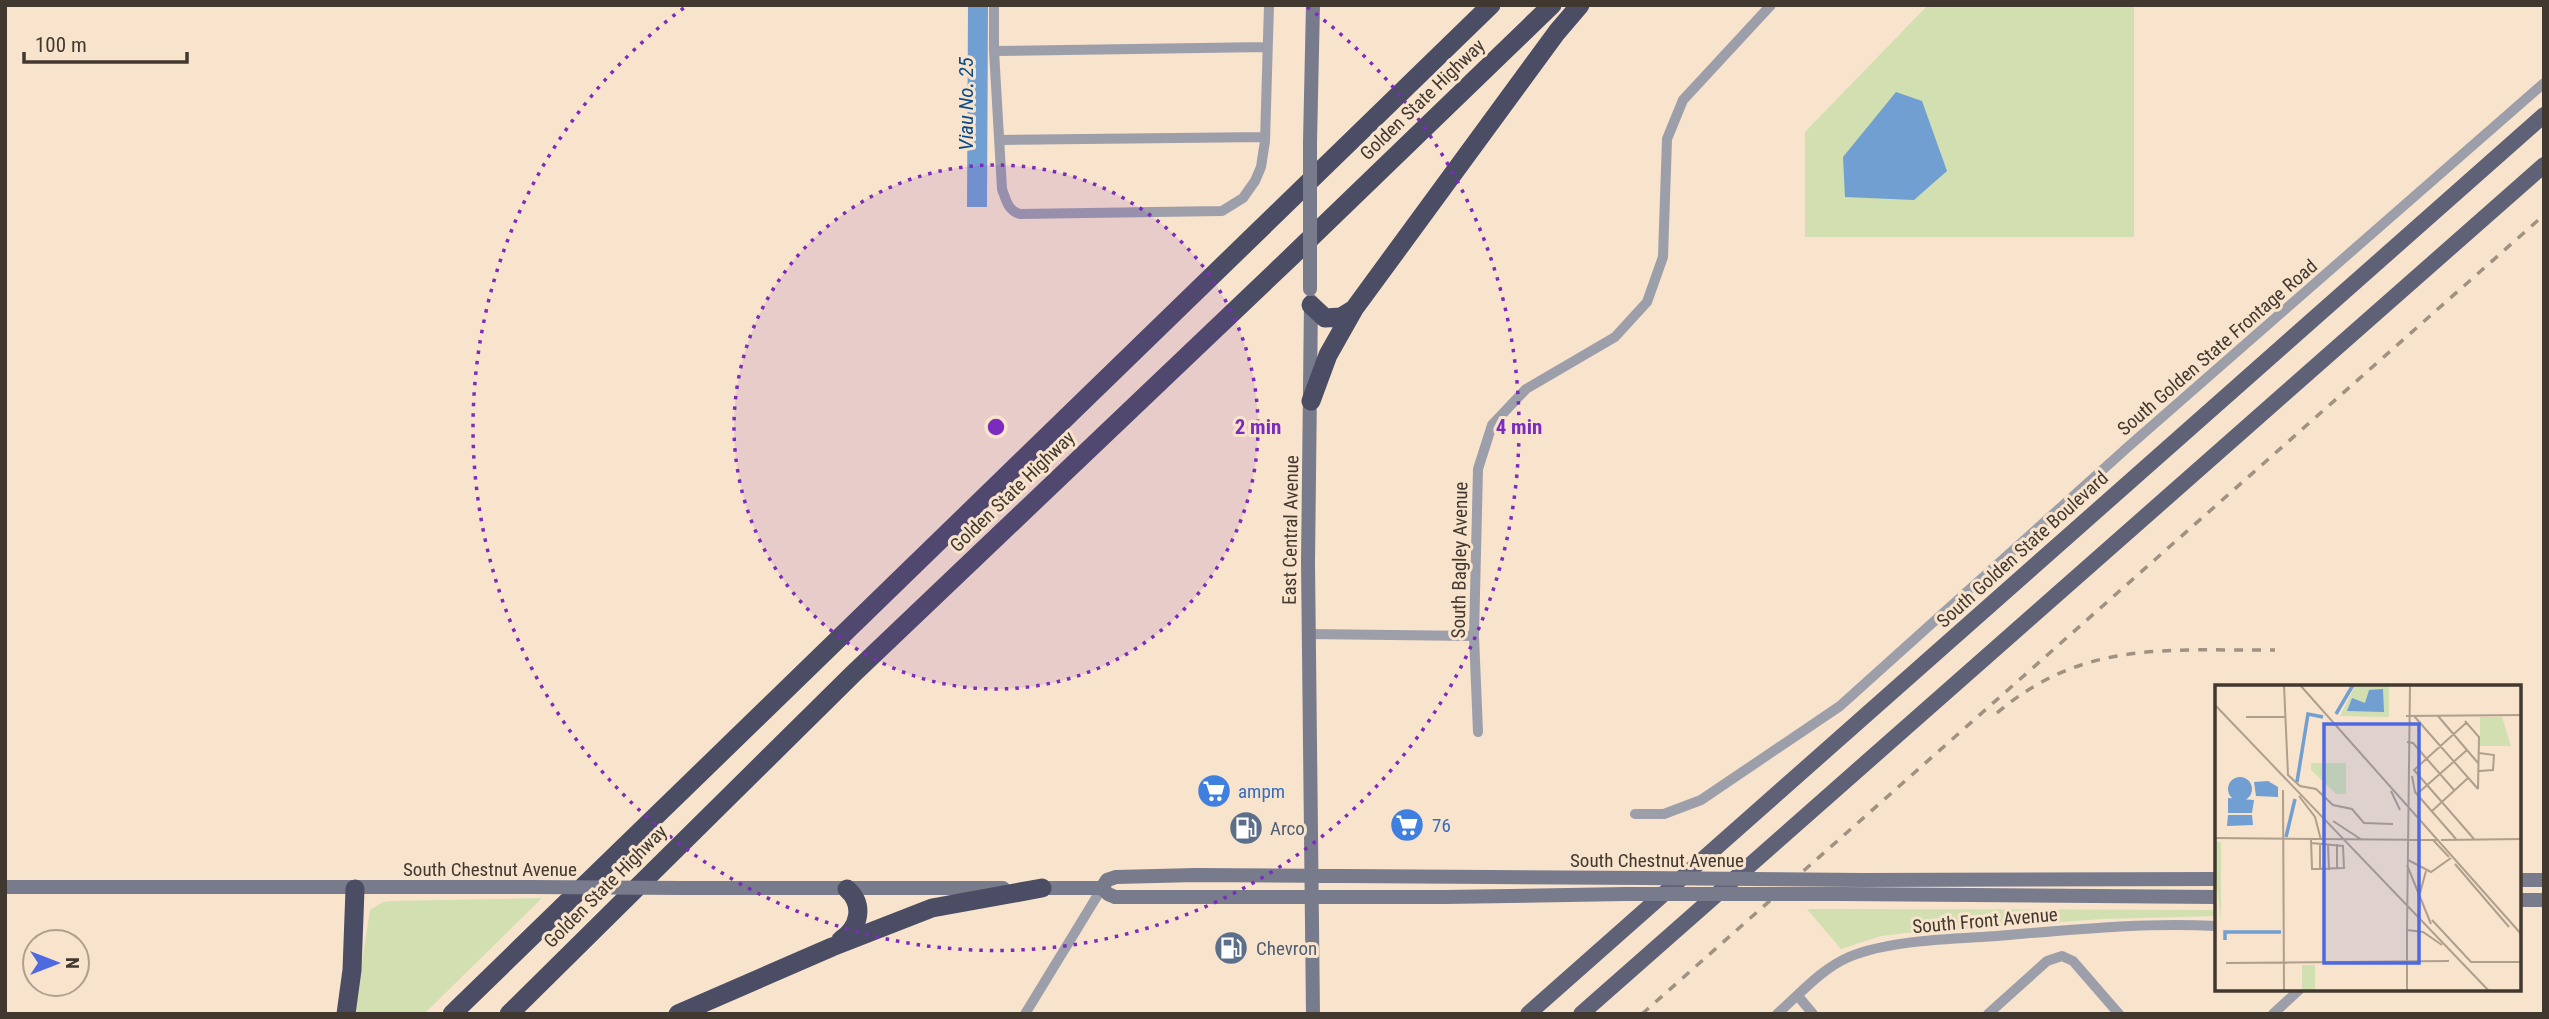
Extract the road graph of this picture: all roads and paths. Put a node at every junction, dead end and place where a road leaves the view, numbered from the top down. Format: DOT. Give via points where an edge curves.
graph roads {
  1 [pos="994,5"];
  2 [pos="1269,5"];
  3 [pos="1312,5"];
  4 [pos="1491,5"];
  5 [pos="1552,5"];
  6 [pos="1580,5"];
  7 [pos="1771,5"];
  8 [pos="1267,47"];
  9 [pos="994,51"];
  10 [pos="2544,83"];
  11 [pos="2544,115"];
  12 [pos="1265,137"];
  13 [pos="999,141"];
  14 [pos="2544,165"];
  15 [pos="1310,297"];
  16 [pos="1354,309"];
  17 [pos="1311,401"];
  18 [pos="1308,634"];
  19 [pos="1474,636"];
  20 [pos="1478,732"];
  21 [pos="1635,814"];
  22 [pos="1311,876"];
  23 [pos="2215,879"];
  24 [pos="2521,880"];
  25 [pos="2544,880"];
  26 [pos="5,887"];
  27 [pos="847,888"];
  28 [pos="1042,888"];
  29 [pos="1102,888"];
  30 [pos="355,889"];
  31 [pos="1312,897"];
  32 [pos="2215,897"];
  33 [pos="2521,900"];
  34 [pos="2544,900"];
  35 [pos="2215,926"];
  36 [pos="832,947"];
  37 [pos="2298,991"];
  38 [pos="1798,996"];
  39 [pos="346,1014"];
  40 [pos="452,1014"];
  41 [pos="509,1014"];
  42 [pos="678,1014"];
  43 [pos="1025,1014"];
  44 [pos="1313,1014"];
  45 [pos="1528,1014"];
  46 [pos="1581,1014"];
  47 [pos="1777,1014"];
  48 [pos="1813,1014"];
  49 [pos="1988,1014"];
  50 [pos="2119,1014"];
  51 [pos="2273,1014"];
  1 -- 9 [label="street"];
  2 -- 8 [label="street"];
  3 -- 15 [label="main road, East Central Avenue, bridge"];
  4 -- 40 [label="highway, Golden State Highway"];
  5 -- 41 [label="highway, Golden State Highway" via="853,674"];
  6 -- 16 [label="highway"];
  7 -- 19 [label="street, South Bagley Avenue" via="1683,100 1667,139 1663,257 1647,302 1615,337 1525,388 1492,425 1478,469"];
  8 -- 9 [label="street"];
  8 -- 12 [label="street"];
  9 -- 13 [label="street"];
  10 -- 21 [label="street, South Golden State Frontage Road" via="1840,706 1702,800 1664,814"];
  11 -- 45 [label="main road, South Golden State Boulevard"];
  12 -- 13 [label="street"];
  12 -- 13 [label="street" via="1255,181 1243,198 1222,211 1047,214 1020,214 1007,204"];
  14 -- 46 [label="main road"];
  15 -- 16 [label="highway" via="1325,318 1341,317"];
  15 -- 17 [label="main road, East Central Avenue"];
  16 -- 17 [label="highway" via="1328,355"];
  17 -- 18 [label="main road, East Central Avenue"];
  18 -- 19 [label="street"];
  18 -- 22 [label="main road, East Central Avenue"];
  19 -- 20 [label="street, South Bagley Avenue"];
  22 -- 23 [label="main road, South Chestnut Avenue, bridge"];
  22 -- 29 [label="main road, South Chestnut Avenue" via="1116,877"];
  22 -- 31 [label="main road, East Central Avenue"];
  24 -- 25 [label="main road"];
  26 -- 30 [label="main road, South Chestnut Avenue"];
  27 -- 28 [label="main road, South Chestnut Avenue"];
  27 -- 30 [label="main road, South Chestnut Avenue, bridge"];
  27 -- 36 [label="highway" via="857,905 856,925"];
  28 -- 29 [label="main road, South Chestnut Avenue"];
  28 -- 36 [label="highway" via="932,908"];
  29 -- 31 [label="main road, South Chestnut Avenue" via="1115,897"];
  29 -- 43 [label="street"];
  30 -- 39 [label="highway"];
  31 -- 32 [label="main road, South Chestnut Avenue, bridge"];
  31 -- 44 [label="main road, East Central Avenue"];
  33 -- 34 [label="main road"];
  35 -- 38 [label="street, South Front Avenue" via="2086,929 1888,947 1847,958 1827,969"];
  36 -- 42 [label="highway"];
  37 -- 51 [label="street"];
  38 -- 47 [label="street, South Front Avenue"];
  38 -- 48 [label="street"];
  49 -- 50 [label="street" via="2047,961 2062,956 2073,961"];
}
